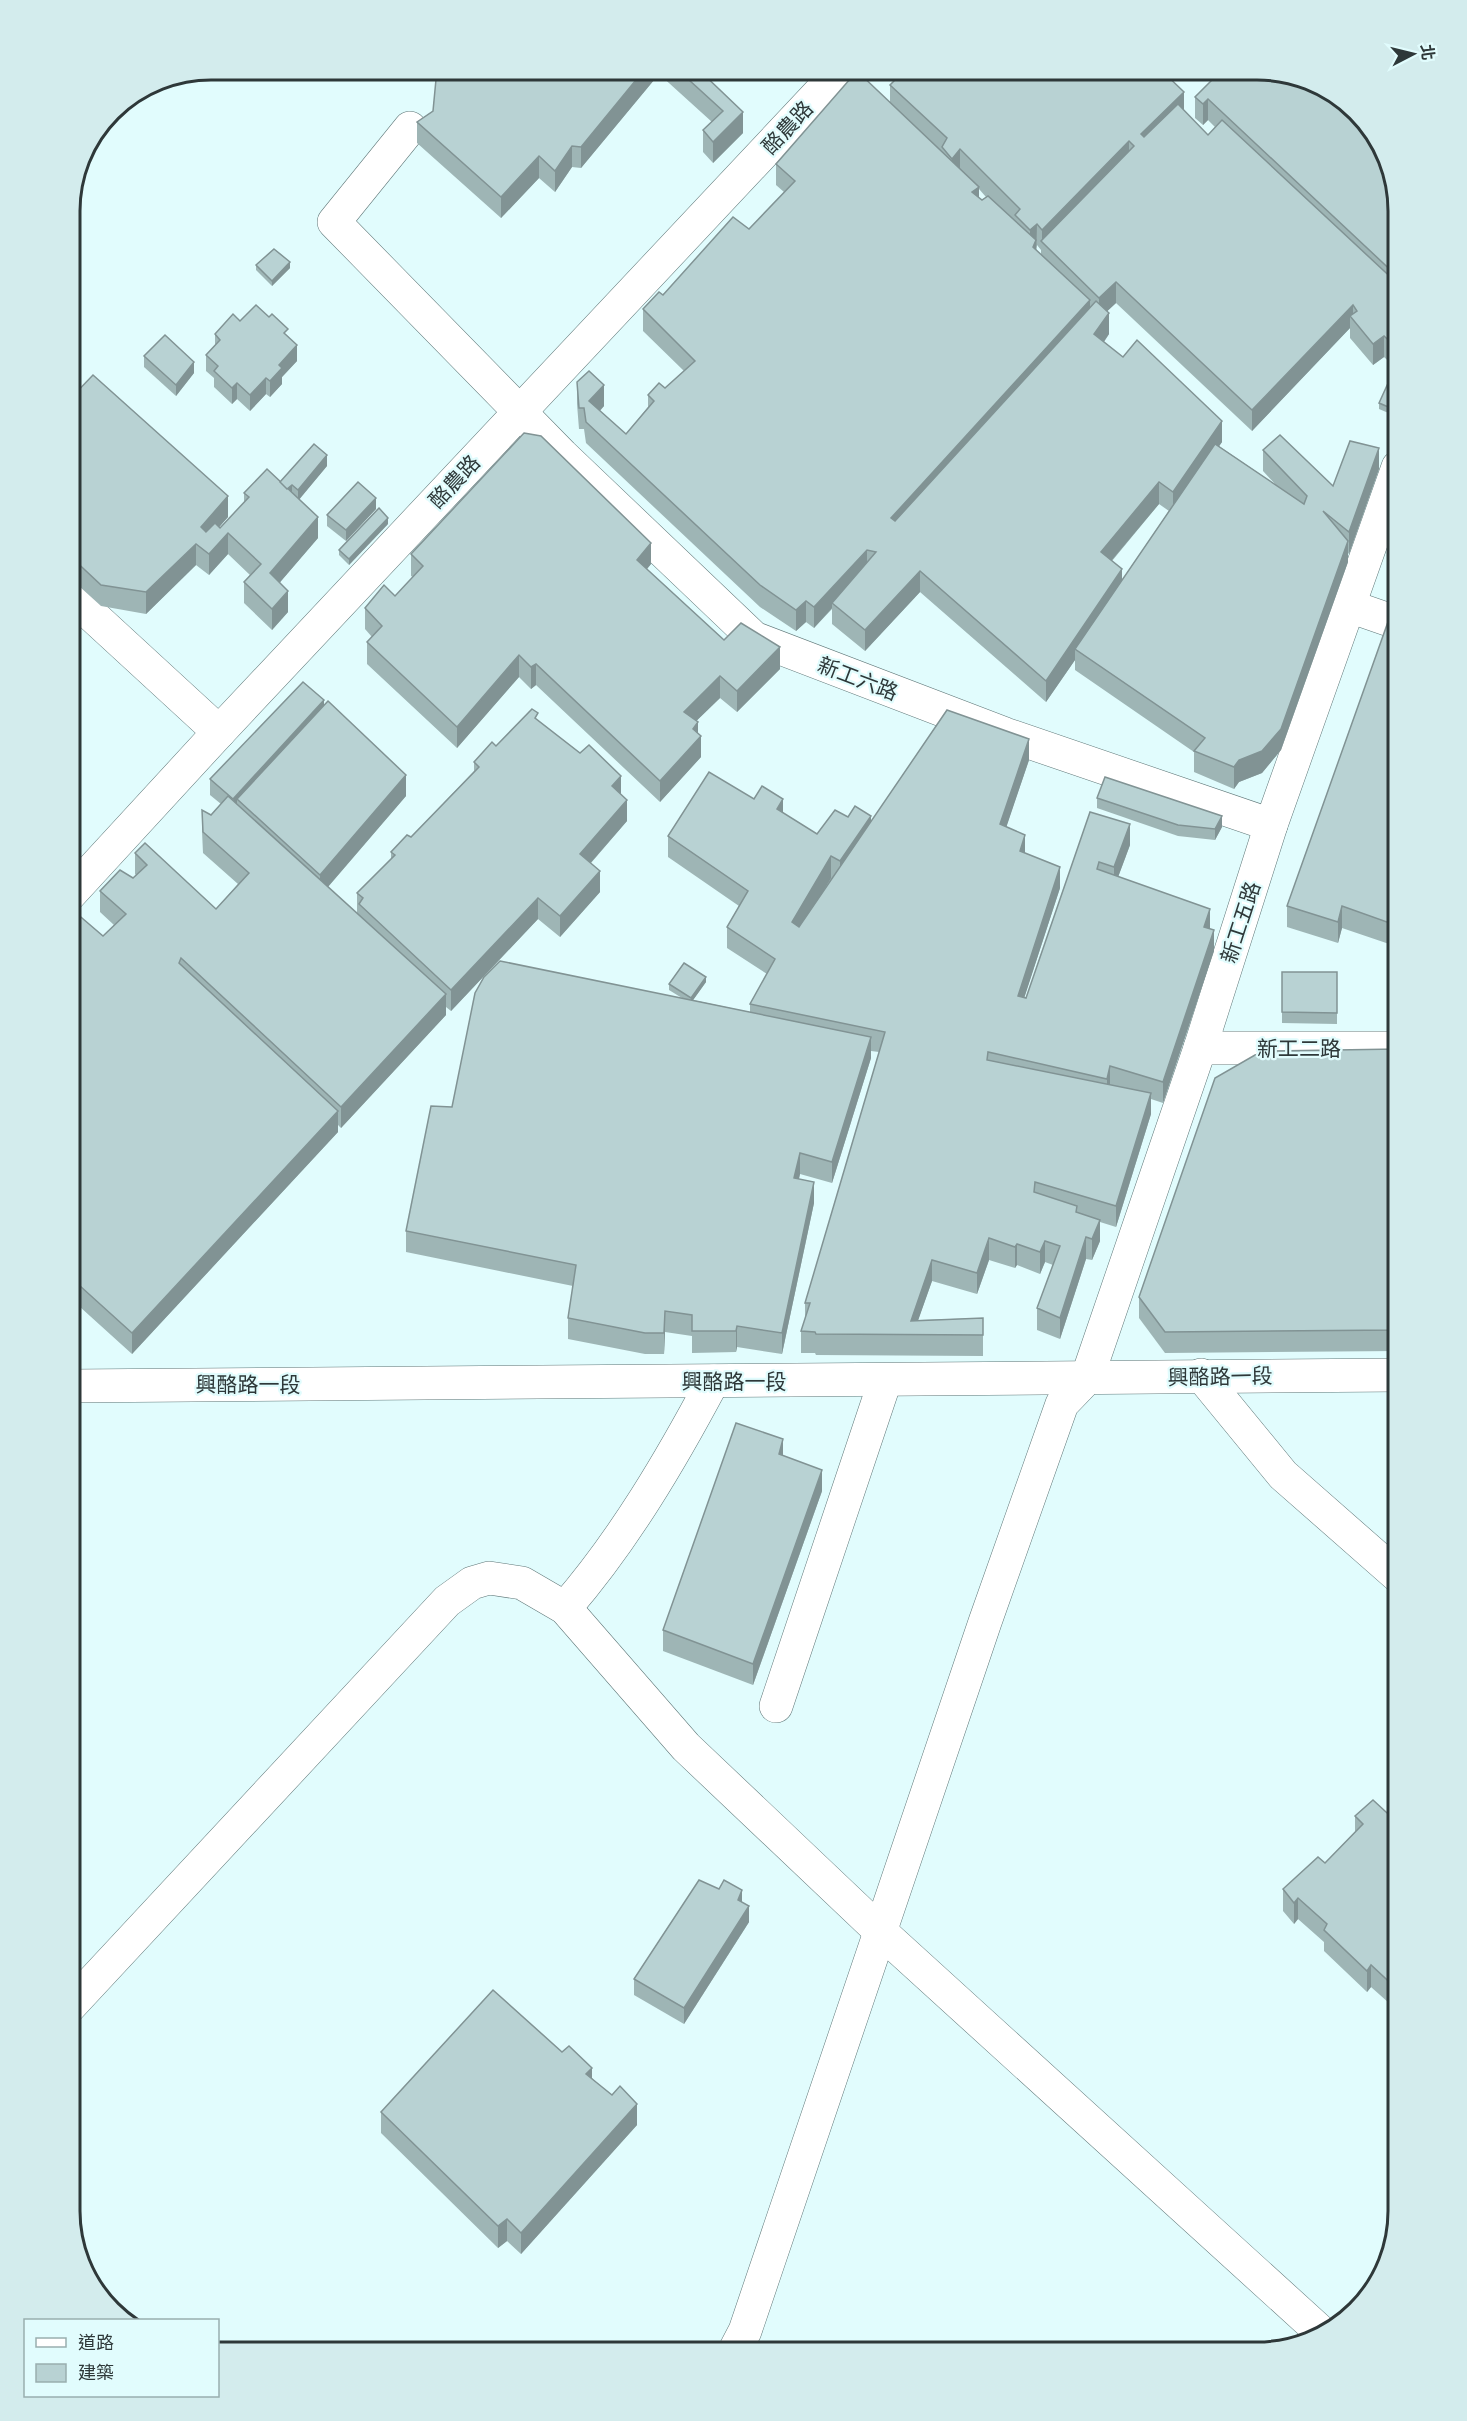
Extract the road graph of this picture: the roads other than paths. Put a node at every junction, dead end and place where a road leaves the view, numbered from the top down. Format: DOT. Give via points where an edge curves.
graph roads {
  1 [pos="827,80"];
  2 [pos="410,128"];
  3 [pos="519,412"];
  4 [pos="1388,494"];
  5 [pos="80,604"];
  6 [pos="1348,606"];
  7 [pos="1388,620"];
  8 [pos="219,732"];
  9 [pos="1270,825"];
  10 [pos="80,883"];
  11 [pos="1200,1048"];
  12 [pos="1388,1048"];
  13 [pos="1201,1375"];
  14 [pos="1388,1375"];
  15 [pos="1087,1378"];
  16 [pos="713,1381"];
  17 [pos="885,1381"];
  18 [pos="79,1386"];
  19 [pos="1388,1566"];
  20 [pos="565,1608"];
  21 [pos="776,1706"];
  22 [pos="881,1932"];
  23 [pos="79,1996"];
  24 [pos="1316,2327"];
  25 [pos="739,2342"];
  1 -- 3 [label="street, 酪農路"];
  2 -- 3 [label="street, 新工六路" via="334,222"];
  3 -- 8 [label="street, 酪農路"];
  3 -- 9 [label="street, 新工六路" via="754,638 1005,734"];
  4 -- 6 [label="street, 新工五路"];
  5 -- 8 [label="street"];
  6 -- 7 [label="street"];
  6 -- 9 [label="street, 新工五路"];
  8 -- 10 [label="street, 酪農路"];
  9 -- 11 [label="street, 新工五路"];
  11 -- 12 [label="street, 新工二路"];
  11 -- 15 [label="street, 新工五路"];
  13 -- 14 [label="street, 興酪路一段"];
  13 -- 15 [label="street, 興酪路一段"];
  13 -- 19 [label="street" via="1283,1475"];
  15 -- 17 [label="street, 興酪路一段"];
  15 -- 22 [label="street" via="1062,1404"];
  16 -- 17 [label="street, 興酪路一段"];
  16 -- 18 [label="street, 興酪路一段"];
  16 -- 20 [label="street" via="673,1456 589,1580"];
  17 -- 21 [label="street"];
  20 -- 22 [label="street" via="686,1747"];
  20 -- 23 [label="street" via="522,1583 489,1578 472,1583 447,1601"];
  22 -- 24 [label="street"];
  22 -- 25 [label="street"];
}
